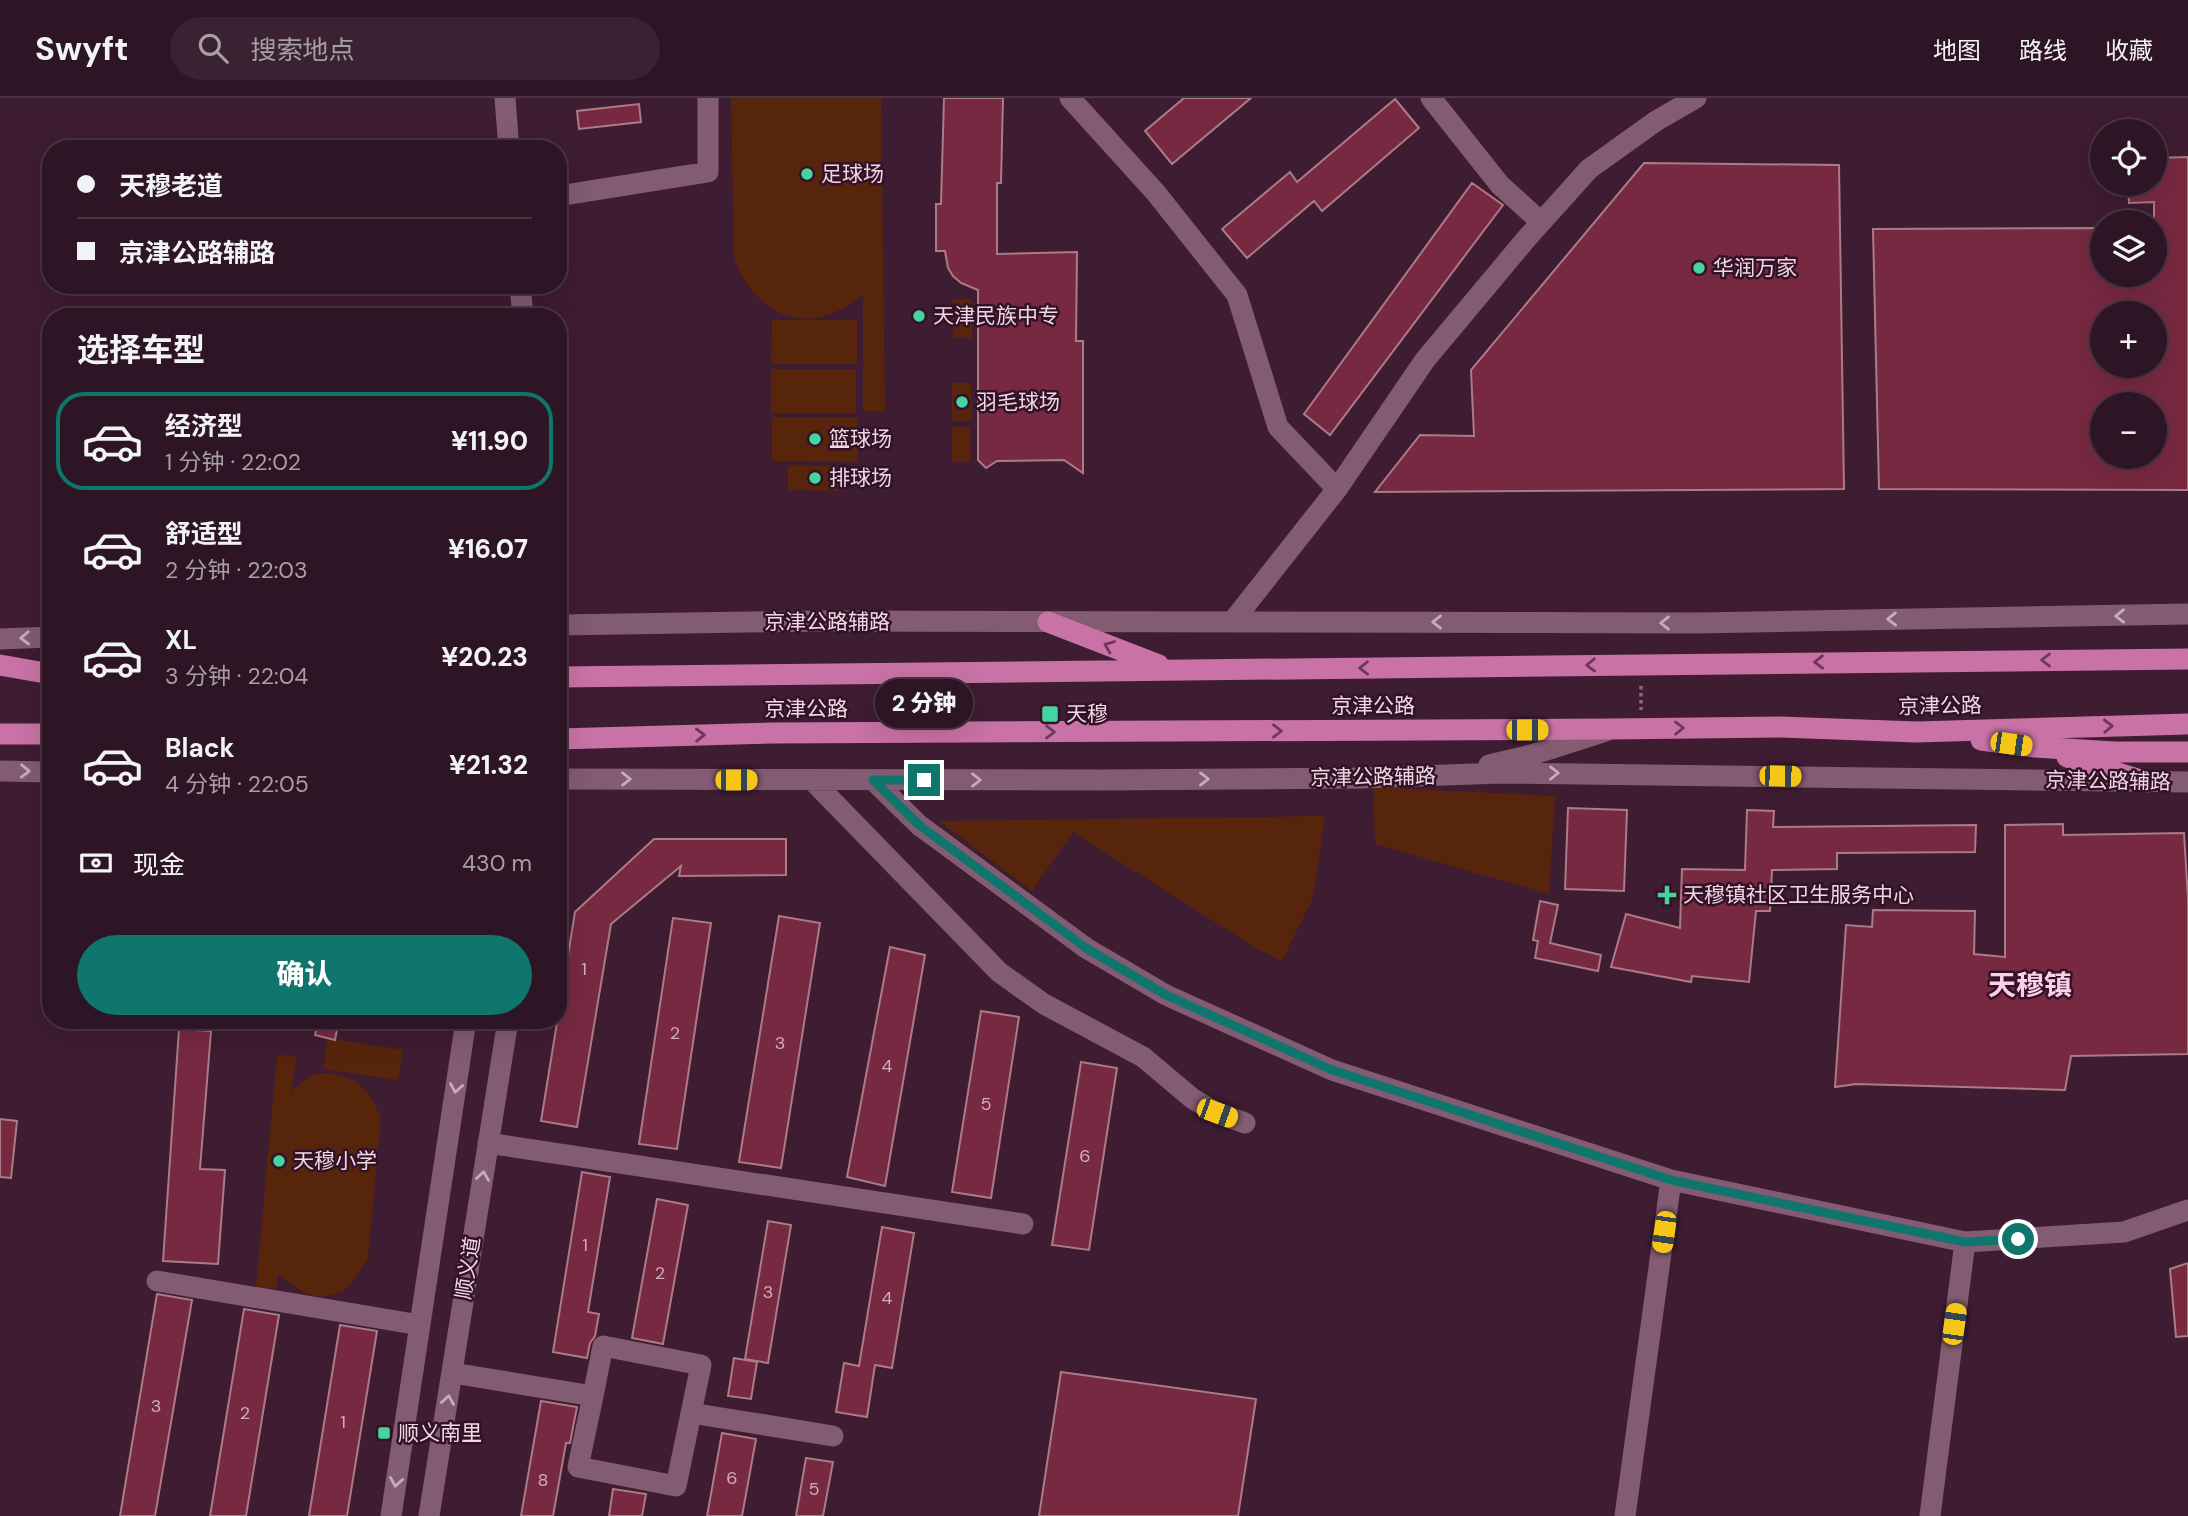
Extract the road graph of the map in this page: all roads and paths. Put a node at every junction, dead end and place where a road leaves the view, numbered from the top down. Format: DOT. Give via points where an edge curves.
graph roads {
  1 [pos="505,98"];
  2 [pos="708,98"];
  3 [pos="1070,98"];
  4 [pos="1432,98"];
  5 [pos="1696,98"];
  6 [pos="508,140"];
  7 [pos="567,195"];
  8 [pos="1541,222"];
  9 [pos="1337,489"];
  10 [pos="2188,614"];
  11 [pos="1233,621"];
  12 [pos="1048,622"];
  13 [pos="567,625"];
  14 [pos="42,637"];
  15 [pos="0,639"];
  16 [pos="2188,659"];
  17 [pos="0,665"];
  18 [pos="1170,670"];
  19 [pos="42,673"];
  20 [pos="1640,673"];
  21 [pos="42,675"];
  22 [pos="0,677"];
  23 [pos="567,677"];
  24 [pos="1641,714"];
  25 [pos="2188,724"];
  26 [pos="1611,729"];
  27 [pos="1917,732"];
  28 [pos="0,734"];
  29 [pos="42,734"];
  30 [pos="567,738"];
  31 [pos="2035,747"];
  32 [pos="2188,752"];
  33 [pos="0,771"];
  34 [pos="42,772"];
  35 [pos="1421,776"];
  36 [pos="567,779"];
  37 [pos="812,780"];
  38 [pos="873,780"];
  39 [pos="2147,782"];
  40 [pos="2188,782"];
  41 [pos="465,1029"];
  42 [pos="507,1029"];
  43 [pos="1245,1123"];
  44 [pos="488,1143"];
  45 [pos="1671,1180"];
  46 [pos="2188,1210"];
  47 [pos="1023,1224"];
  48 [pos="1965,1242"];
  49 [pos="157,1281"];
  50 [pos="460,1318"];
  51 [pos="421,1319"];
  52 [pos="453,1373"];
  53 [pos="593,1396"];
  54 [pos="691,1413"];
  55 [pos="833,1436"];
  56 [pos="391,1516"];
  57 [pos="429,1516"];
  58 [pos="1625,1516"];
  59 [pos="1930,1516"];
  1 -- 6 [label="street"];
  2 -- 7 [label="street" via="708,172"];
  3 -- 9 [label="street" via="1156,193 1237,295 1278,427"];
  4 -- 8 [label="street" via="1500,185"];
  5 -- 8 [label="street" via="1589,169"];
  8 -- 9 [label="street" via="1425,360"];
  9 -- 11 [label="street"];
  10 -- 11 [label="street, 京津公路辅路, one-way" via="1698,623"];
  11 -- 12 [label="street, 京津公路辅路"];
  12 -- 13 [label="street, 京津公路辅路"];
  18 -- 12 [label="highway, one-way"];
  14 -- 15 [label="street, one-way"];
  16 -- 18 [label="highway, 京津公路, one-way"];
  17 -- 19 [label="highway"];
  18 -- 23 [label="highway, 京津公路"];
  20 -- 24 [label="path"];
  21 -- 22 [label="highway"];
  27 -- 25 [label="highway, 京津公路, one-way"];
  26 -- 27 [label="highway, 京津公路, one-way" via="1780,727"];
  30 -- 26 [label="highway, 京津公路, one-way"];
  26 -- 35 [label="street" via="1531,755"];
  27 -- 31 [label="highway"];
  28 -- 29 [label="highway"];
  31 -- 32 [label="highway"];
  31 -- 39 [label="highway"];
  33 -- 34 [label="street, one-way"];
  38 -- 35 [label="street, 京津公路辅路, one-way"];
  35 -- 39 [label="street, 京津公路辅路, one-way" via="1564,773"];
  36 -- 37 [label="street, 京津公路辅路, one-way"];
  37 -- 38 [label="street, 京津公路辅路"];
  37 -- 43 [label="street" via="999,972 1052,1009 1143,1058 1193,1100"];
  38 -- 45 [label="street" via="919,825 996,883 1086,948 1166,995 1332,1070"];
  39 -- 40 [label="street, 京津公路辅路"];
  41 -- 51 [label="street, 顺义道, one-way"];
  42 -- 44 [label="street, 顺义道"];
  44 -- 47 [label="street"];
  50 -- 44 [label="street, 顺义道, one-way"];
  45 -- 48 [label="street"];
  45 -- 58 [label="street"];
  46 -- 48 [label="street" via="2124,1233"];
  48 -- 59 [label="street"];
  49 -- 51 [label="street"];
  50 -- 51 [label="street"];
  50 -- 52 [label="street, 顺义道"];
  51 -- 56 [label="street, 顺义道, one-way"];
  52 -- 53 [label="street"];
  57 -- 52 [label="street, 顺义道, one-way"];
  53 -- 54 [label="street" via="603,1346 701,1365"];
  53 -- 54 [label="street" via="578,1466 676,1486"];
  54 -- 55 [label="street"];
}
